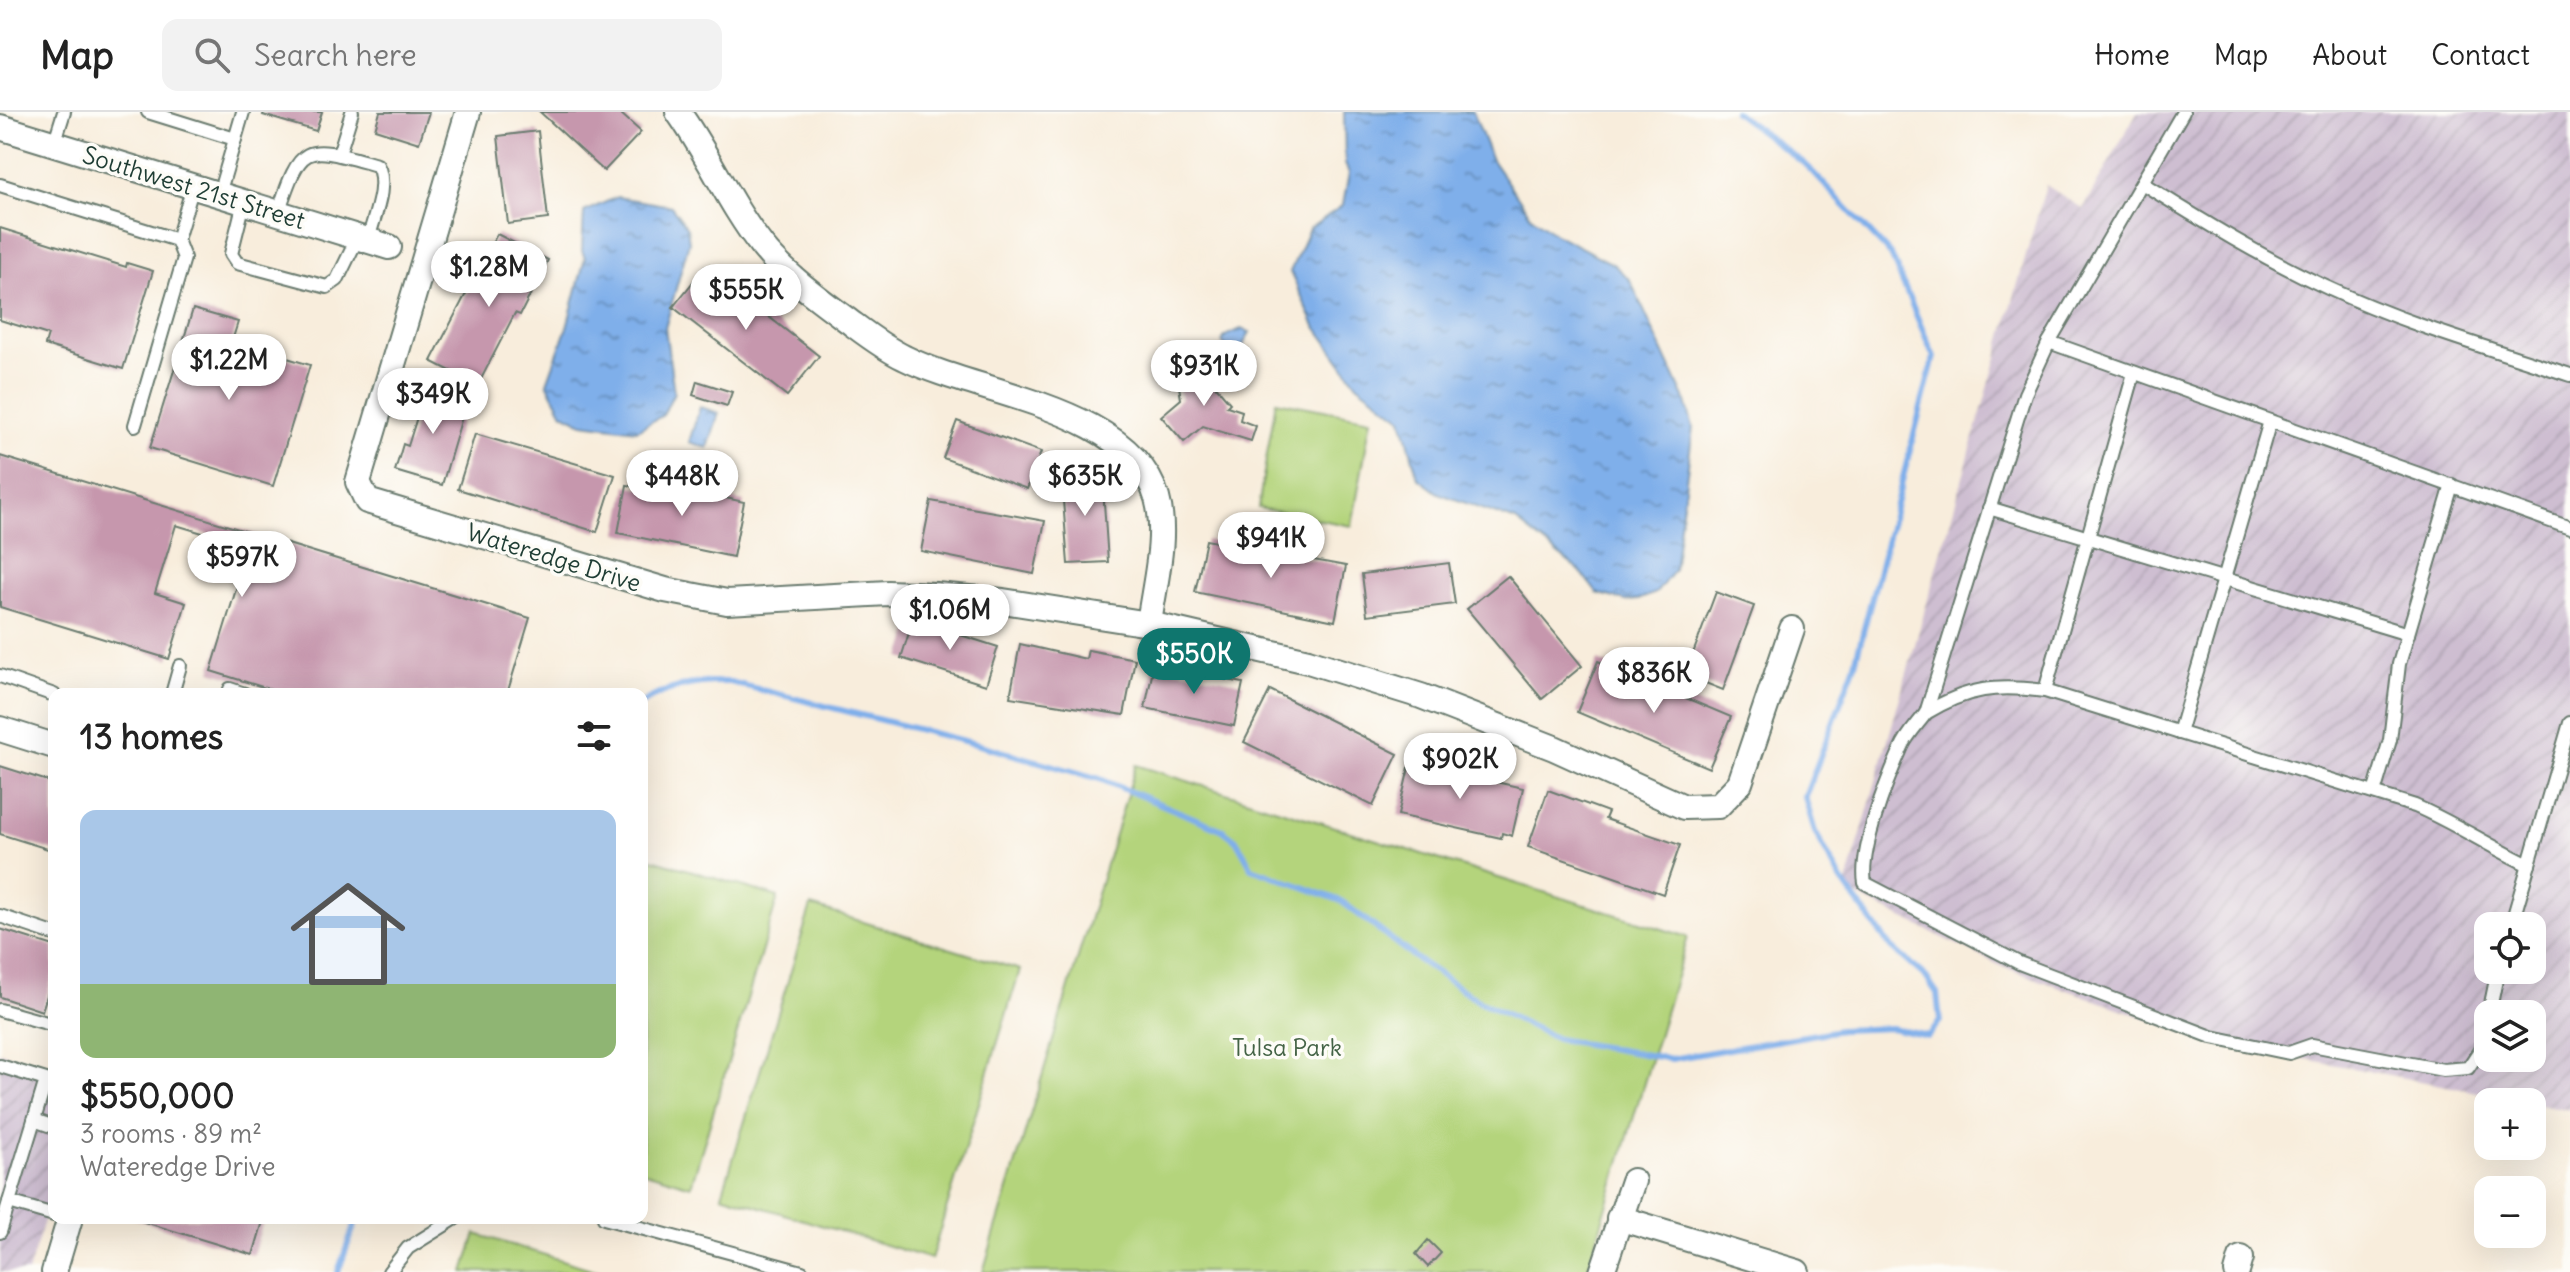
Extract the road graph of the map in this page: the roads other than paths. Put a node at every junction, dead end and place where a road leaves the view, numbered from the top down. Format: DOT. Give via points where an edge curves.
graph roads {
  1 [pos="64,112"];
  2 [pos="148,112"];
  3 [pos="243,112"];
  4 [pos="352,112"];
  5 [pos="468,112"];
  6 [pos="678,112"];
  7 [pos="2183,112"];
  8 [pos="0,127"];
  9 [pos="235,139"];
  10 [pos="54,144"];
  11 [pos="339,154"];
  12 [pos="2142,183"];
  13 [pos="0,185"];
  14 [pos="193,186"];
  15 [pos="219,194"];
  16 [pos="244,202"];
  17 [pos="278,213"];
  18 [pos="177,240"];
  19 [pos="372,241"];
  20 [pos="2049,342"];
  21 [pos="2134,373"];
  22 [pos="2570,375"];
  23 [pos="2270,421"];
  24 [pos="135,425"];
  25 [pos="2452,485"];
  26 [pos="1989,508"];
  27 [pos="2570,528"];
  28 [pos="2087,538"];
  29 [pos="2224,579"];
  30 [pos="1149,624"];
  31 [pos="1792,629"];
  32 [pos="2408,634"];
  33 [pos="180,666"];
  34 [pos="0,676"];
  35 [pos="174,688"];
  36 [pos="48,691"];
  37 [pos="2045,691"];
  38 [pos="1926,713"];
  39 [pos="2570,723"];
  40 [pos="0,729"];
  41 [pos="2179,733"];
  42 [pos="48,744"];
  43 [pos="2374,793"];
  44 [pos="2529,865"];
  45 [pos="2515,912"];
  46 [pos="0,916"];
  47 [pos="48,932"];
  48 [pos="2495,984"];
  49 [pos="0,1010"];
  50 [pos="48,1023"];
  51 [pos="0,1066"];
  52 [pos="34,1120"];
  53 [pos="48,1125"];
  54 [pos="1633,1181"];
  55 [pos="9,1202"];
  56 [pos="48,1213"];
  57 [pos="1619,1218"];
  58 [pos="64,1224"];
  59 [pos="446,1224"];
  60 [pos="626,1224"];
  61 [pos="0,1232"];
  62 [pos="54,1272"];
  63 [pos="389,1272"];
  64 [pos="802,1272"];
  65 [pos="1602,1272"];
  66 [pos="1797,1272"];
  1 -- 10 [label="lane"];
  2 -- 9 [label="lane"];
  3 -- 9 [label="lane"];
  4 -- 11 [label="lane"];
  5 -- 30 [label="street, Wateredge Drive" via="358,482 367,501 665,590 727,602 888,593 1003,601"];
  6 -- 30 [label="street" via="763,247 856,326 904,358 1060,413 1127,448 1157,496 1161,529"];
  7 -- 12 [label="lane"];
  8 -- 10 [label="street, Southwest 21st Street"];
  9 -- 15 [label="lane"];
  10 -- 14 [label="street, Southwest 21st Street"];
  11 -- 17 [label="lane" via="304,154 294,166"];
  11 -- 19 [label="lane" via="377,165 382,174"];
  12 -- 20 [label="lane"];
  12 -- 22 [label="lane" via="2229,238 2329,289"];
  13 -- 18 [label="lane"];
  14 -- 15 [label="street, Southwest 21st Street"];
  14 -- 18 [label="lane"];
  15 -- 16 [label="street, Southwest 21st Street"];
  16 -- 17 [label="street, Southwest 21st Street"];
  16 -- 19 [label="lane" via="231,254 237,263 312,286 327,287 337,280"];
  17 -- 19 [label="street, Southwest 21st Street"];
  18 -- 24 [label="lane" via="184,258"];
  20 -- 21 [label="lane"];
  20 -- 26 [label="lane" via="2025,394"];
  21 -- 23 [label="lane"];
  21 -- 28 [label="lane"];
  23 -- 25 [label="lane"];
  23 -- 29 [label="lane"];
  25 -- 27 [label="lane"];
  25 -- 32 [label="lane"];
  26 -- 28 [label="lane"];
  26 -- 38 [label="lane"];
  28 -- 29 [label="lane"];
  28 -- 37 [label="lane"];
  29 -- 32 [label="lane"];
  29 -- 41 [label="lane"];
  30 -- 31 [label="street, Wateredge Drive" via="1308,661 1421,696 1684,807 1718,806 1740,783"];
  32 -- 43 [label="lane" via="2390,740"];
  33 -- 35 [label="lane"];
  34 -- 36 [label="lane"];
  37 -- 38 [label="lane" via="2007,686 1958,693"];
  37 -- 41 [label="lane"];
  38 -- 48 [label="lane" via="1902,746 1883,795 1865,861 1865,883 2019,963 2238,1044 2289,1053 2312,1045 2458,1071 2477,1059"];
  39 -- 44 [label="lane"];
  40 -- 42 [label="street"];
  41 -- 43 [label="lane"];
  43 -- 44 [label="lane" via="2462,826"];
  44 -- 45 [label="lane"];
  46 -- 47 [label="lane"];
  49 -- 50 [label="lane"];
  51 -- 52 [label="lane" via="46,1080"];
  52 -- 53 [label="lane"];
  52 -- 55 [label="lane"];
  54 -- 57 [label="street"];
  55 -- 56 [label="lane"];
  55 -- 61 [label="lane"];
  57 -- 65 [label="street"];
  57 -- 66 [label="street"];
  58 -- 62 [label="street"];
  59 -- 63 [label="lane" via="408,1248"];
  60 -- 64 [label="lane"];
}
